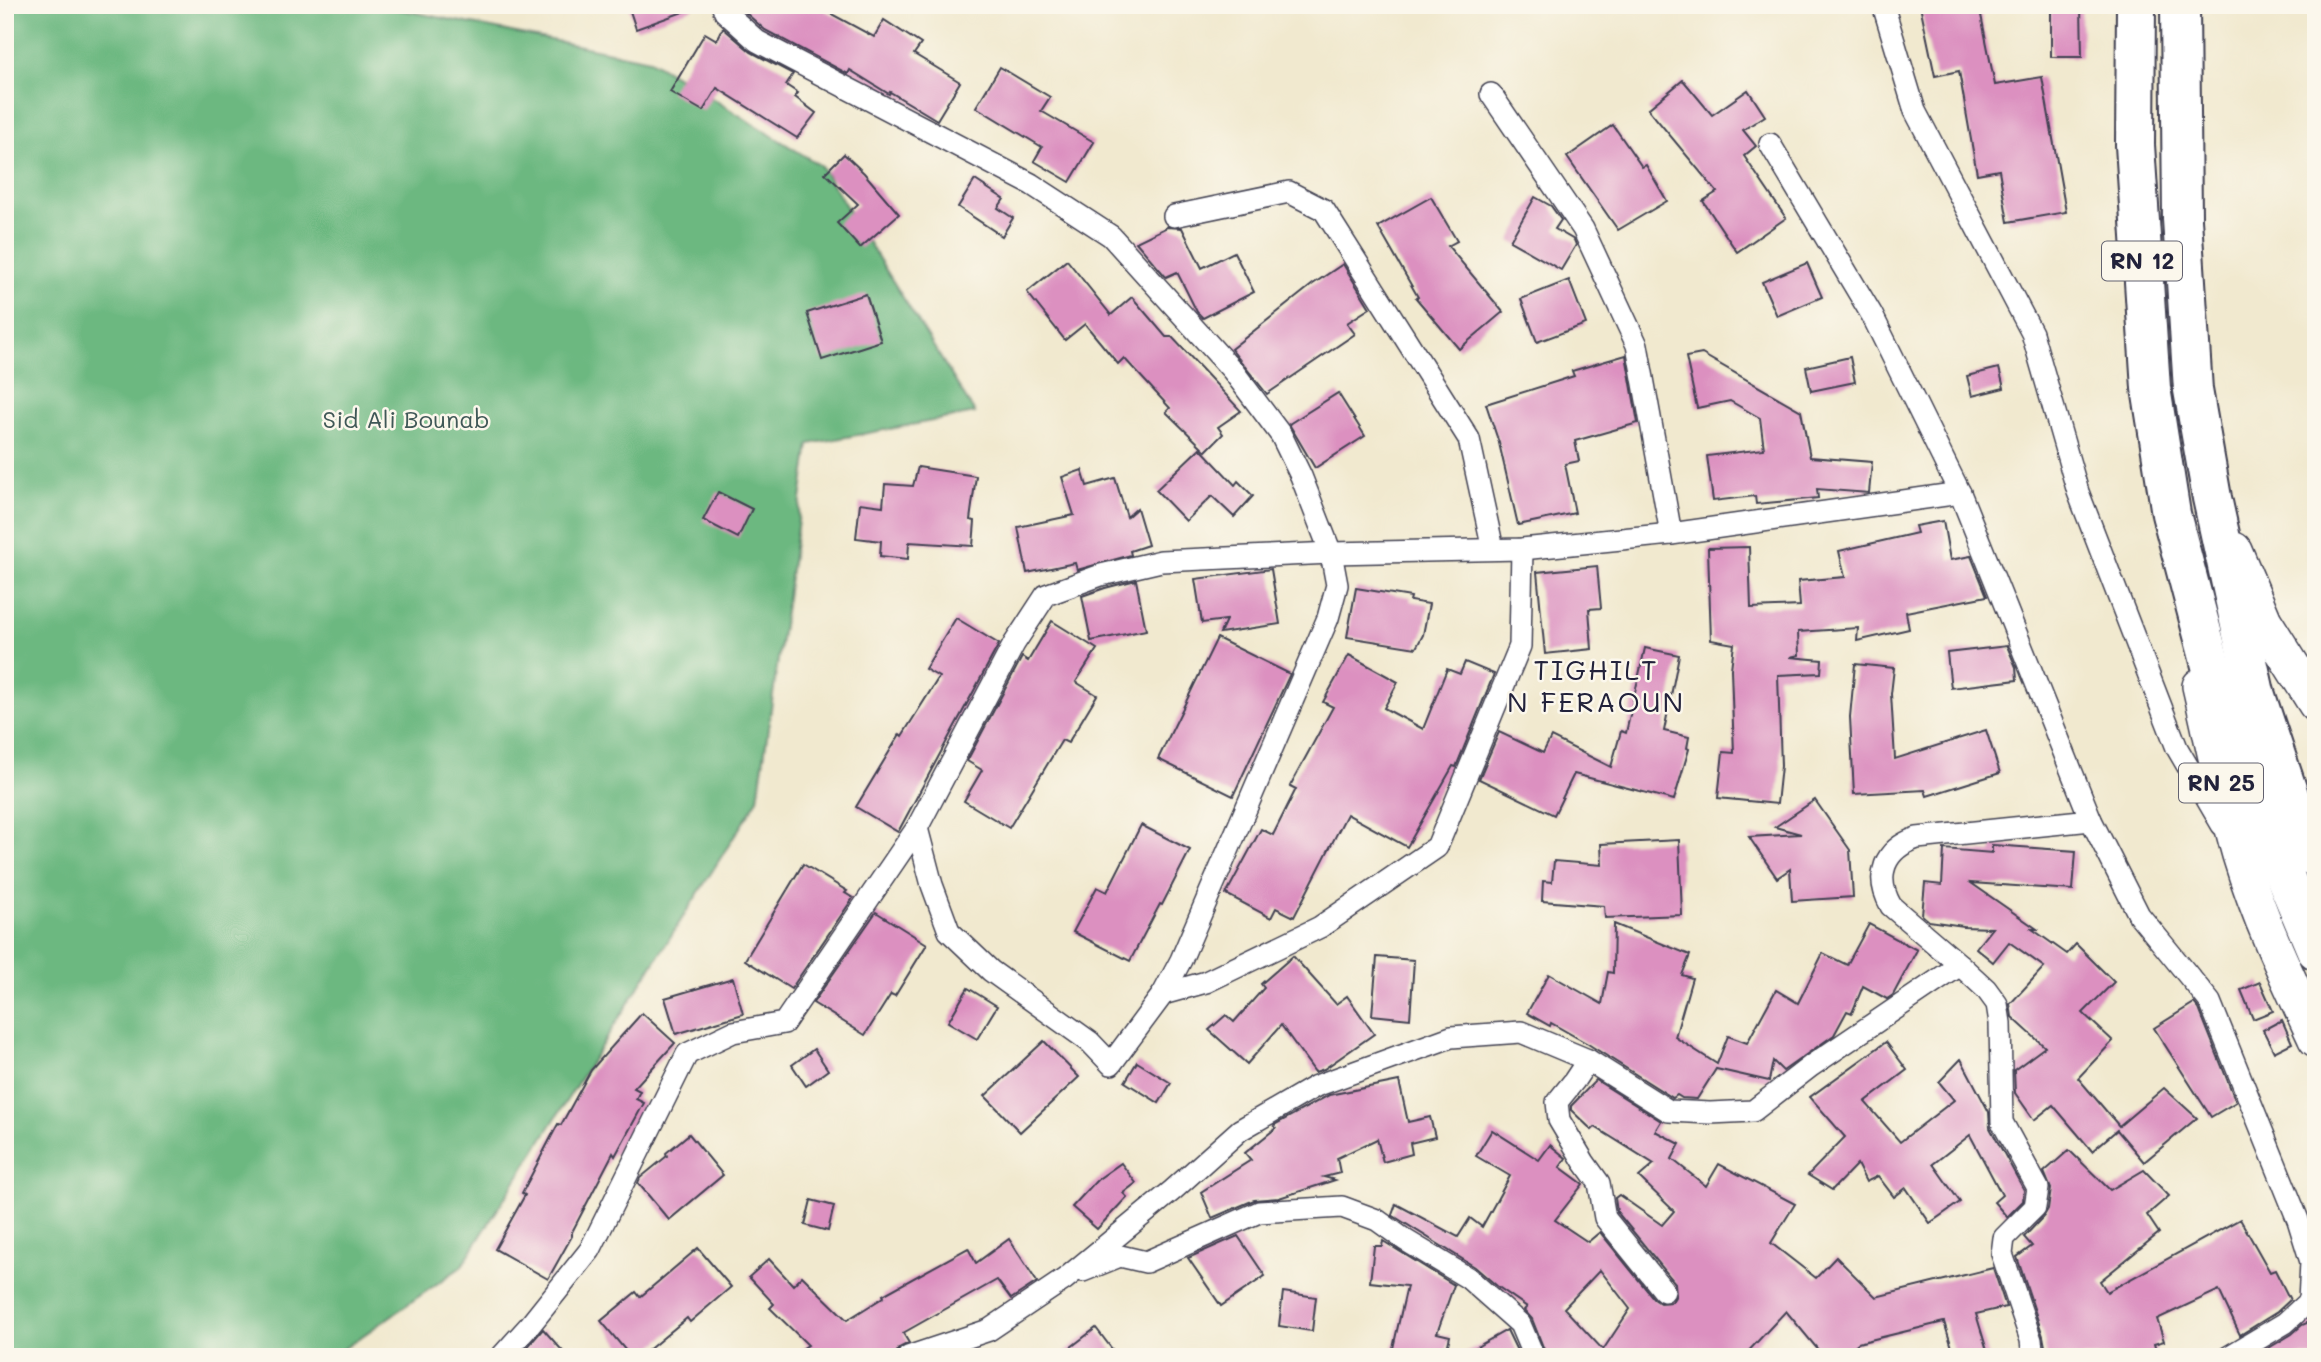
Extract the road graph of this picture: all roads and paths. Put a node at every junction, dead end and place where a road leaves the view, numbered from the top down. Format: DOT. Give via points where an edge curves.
graph roads {
  1 [pos="722,5"];
  2 [pos="1883,5"];
  3 [pos="2136,5"];
  4 [pos="2180,5"];
  5 [pos="1491,93"];
  6 [pos="1770,144"];
  7 [pos="1174,216"];
  8 [pos="1960,493"];
  9 [pos="2212,498"];
  10 [pos="2171,514"];
  11 [pos="1671,534"];
  12 [pos="1493,549"];
  13 [pos="1522,549"];
  14 [pos="1331,553"];
  15 [pos="2316,704"];
  16 [pos="2091,820"];
  17 [pos="917,828"];
  18 [pos="2241,857"];
  19 [pos="2316,858"];
  20 [pos="2316,950"];
  21 [pos="1960,965"];
  22 [pos="1164,994"];
  23 [pos="2316,1039"];
  24 [pos="1588,1060"];
  25 [pos="1065,1279"];
  26 [pos="1664,1290"];
  27 [pos="501,1357"];
  28 [pos="908,1357"];
  29 [pos="1534,1357"];
  30 [pos="2033,1357"];
  31 [pos="2228,1357"];
  1 -- 14 [label="street" via="757,41 1031,184 1111,236 1233,371 1282,435"];
  2 -- 18 [label="street" via="1915,111 2032,333 2078,492 2177,748"];
  3 -- 10 [label="highway, RN 12" via="2135,145 2151,388"];
  4 -- 9 [label="highway, RN 12" via="2182,219 2193,390"];
  5 -- 11 [label="street" via="1583,229 1637,345"];
  6 -- 8 [label="street" via="1872,315"];
  7 -- 12 [label="street" via="1289,192 1324,210 1469,439"];
  8 -- 11 [label="street"];
  8 -- 16 [label="street"];
  9 -- 15 [label="main road" via="2264,621"];
  9 -- 19 [label="highway" via="2255,693 2295,813"];
  10 -- 18 [label="main road, RN 25" via="2178,600"];
  10 -- 20 [label="highway" via="2224,715 2252,798"];
  11 -- 13 [label="street"];
  12 -- 13 [label="street"];
  12 -- 14 [label="street"];
  13 -- 22 [label="street" via="1520,646 1437,847 1320,927 1206,982"];
  14 -- 17 [label="street" via="1161,561 1101,575 1046,595 1014,643"];
  14 -- 22 [label="street" via="1337,585 1328,618"];
  16 -- 21 [label="street" via="1917,838 1895,849 1883,871 1891,906"];
  16 -- 31 [label="street" via="2139,915 2210,1002 2311,1262 2309,1301 2285,1323"];
  17 -- 22 [label="street" via="949,931 991,971 1090,1042 1111,1064"];
  17 -- 27 [label="street" via="784,1023 733,1032 687,1054 590,1250"];
  18 -- 23 [label="main road, RN 25" via="2279,959"];
  21 -- 24 [label="street" via="1753,1111 1669,1111"];
  21 -- 30 [label="street" via="1997,1004 2002,1122 2038,1188 2035,1207 2004,1238 2002,1254"];
  24 -- 25 [label="street" via="1521,1032 1451,1037 1316,1086 1240,1130"];
  24 -- 26 [label="street" via="1557,1102 1559,1120 1599,1183 1605,1218"];
  25 -- 28 [label="street" via="989,1330"];
  25 -- 29 [label="street" via="1120,1256 1146,1262 1259,1212 1342,1207 1377,1220 1468,1278 1520,1324"];
}
